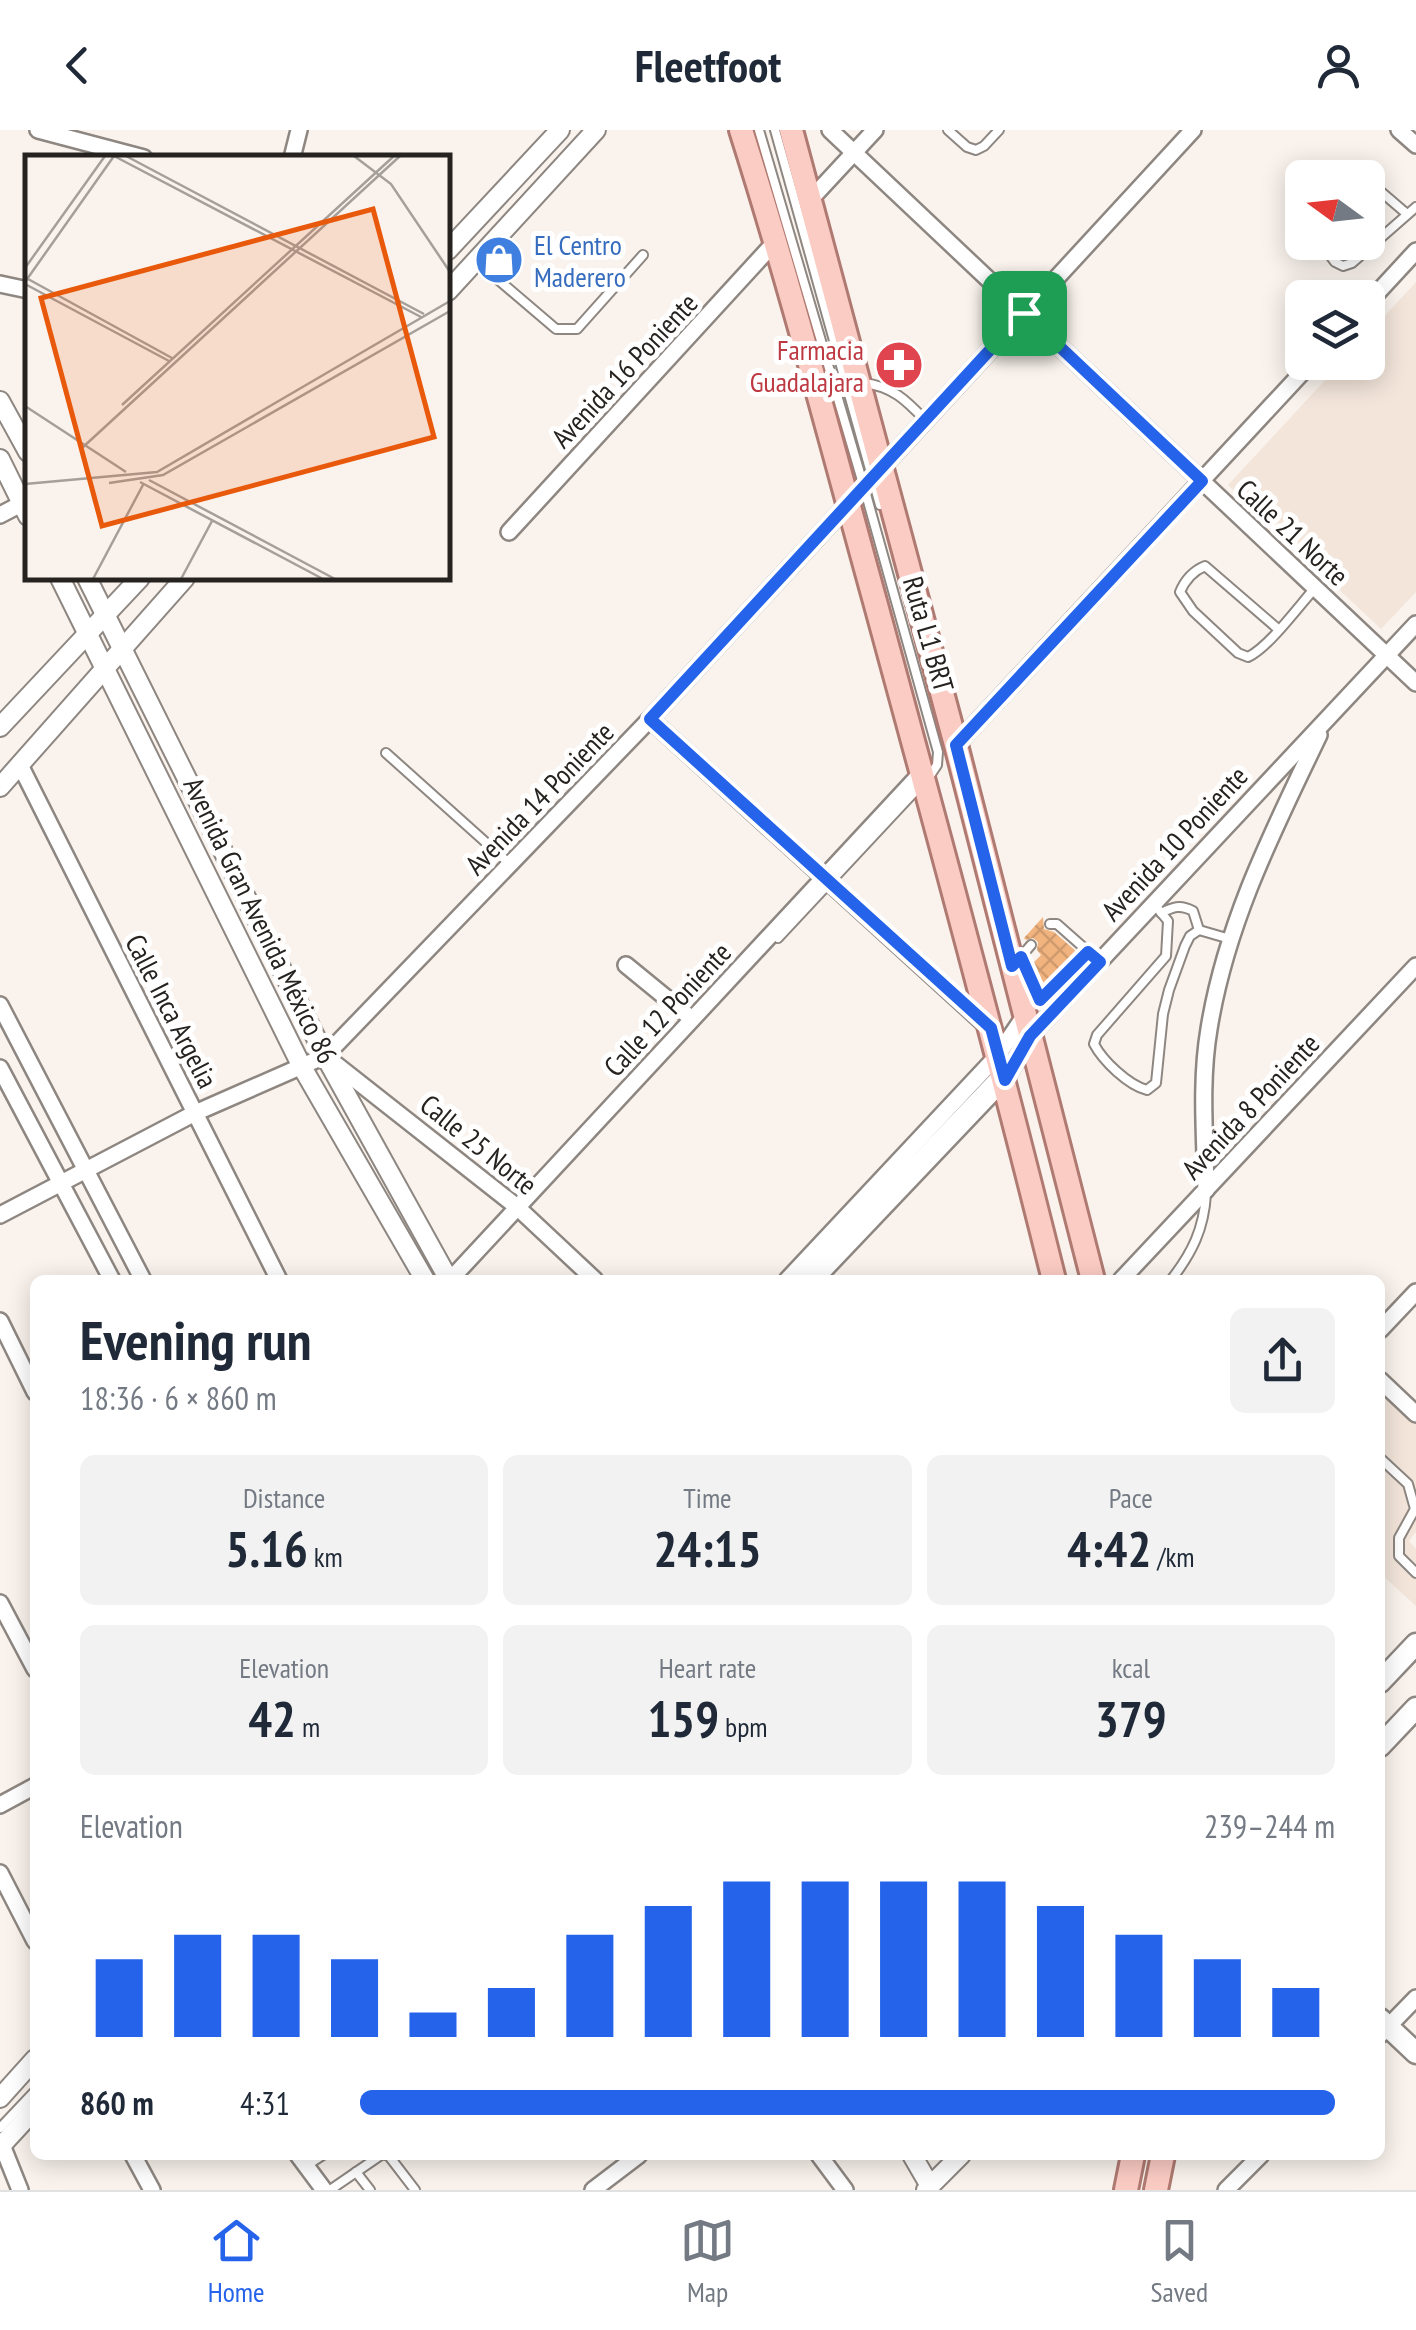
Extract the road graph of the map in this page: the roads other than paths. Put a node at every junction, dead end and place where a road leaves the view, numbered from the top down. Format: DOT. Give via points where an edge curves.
graph roads {
  1 [pos="38,130"];
  2 [pos="300,130"];
  3 [pos="560,130"];
  4 [pos="596,130"];
  5 [pos="741,130"];
  6 [pos="758,130"];
  7 [pos="775,130"];
  8 [pos="791,130"];
  9 [pos="830,130"];
  10 [pos="874,130"];
  11 [pos="948,130"];
  12 [pos="999,130"];
  13 [pos="1193,130"];
  14 [pos="1399,130"];
  15 [pos="1416,145"];
  16 [pos="854,152"];
  17 [pos="133,155"];
  18 [pos="293,155"];
  19 [pos="1385,195"];
  20 [pos="810,200"];
  21 [pos="1416,207"];
  22 [pos="1407,214"];
  23 [pos="1385,233"];
  24 [pos="776,241"];
  25 [pos="450,245"];
  26 [pos="1416,251"];
  27 [pos="644,255"];
  28 [pos="475,260"];
  29 [pos="1333,260"];
  30 [pos="1354,260"];
  31 [pos="0,284"];
  32 [pos="1385,285"];
  33 [pos="450,288"];
  34 [pos="25,289"];
  35 [pos="1024,313"];
  36 [pos="1295,380"];
  37 [pos="859,382"];
  38 [pos="0,401"];
  39 [pos="925,420"];
  40 [pos="25,447"];
  41 [pos="0,458"];
  42 [pos="1202,481"];
  43 [pos="867,484"];
  44 [pos="24,510"];
  45 [pos="0,515"];
  46 [pos="883,516"];
  47 [pos="509,532"];
  48 [pos="893,554"];
  49 [pos="61,580"];
  50 [pos="88,580"];
  51 [pos="138,580"];
  52 [pos="183,580"];
  53 [pos="1316,588"];
  54 [pos="106,616"];
  55 [pos="1416,624"];
  56 [pos="1278,629"];
  57 [pos="88,632"];
  58 [pos="120,648"];
  59 [pos="1387,655"];
  60 [pos="105,667"];
  61 [pos="1416,683"];
  62 [pos="650,719"];
  63 [pos="1327,720"];
  64 [pos="0,727"];
  65 [pos="956,745"];
  66 [pos="386,753"];
  67 [pos="20,766"];
  68 [pos="923,777"];
  69 [pos="0,788"];
  70 [pos="510,864"];
  71 [pos="826,880"];
  72 [pos="1158,909"];
  73 [pos="1050,924"];
  74 [pos="1198,930"];
  75 [pos="1230,939"];
  76 [pos="1032,945"];
  77 [pos="1094,957"];
  78 [pos="1017,961"];
  79 [pos="626,966"];
  80 [pos="1416,966"];
  81 [pos="0,1005"];
  82 [pos="1053,1012"];
  83 [pos="1029,1018"];
  84 [pos="692,1019"];
  85 [pos="991,1028"];
  86 [pos="325,1056"];
  87 [pos="302,1067"];
  88 [pos="0,1068"];
  89 [pos="1001,1068"];
  90 [pos="195,1114"];
  91 [pos="86,1170"];
  92 [pos="62,1182"];
  93 [pos="1206,1190"];
  94 [pos="519,1209"];
  95 [pos="0,1214"];
  96 [pos="109,1275"];
  97 [pos="140,1275"];
  98 [pos="276,1275"];
  99 [pos="422,1275"];
  100 [pos="447,1275"];
  101 [pos="455,1275"];
  102 [pos="463,1275"];
  103 [pos="589,1275"];
  104 [pos="792,1275"];
  105 [pos="805,1275"];
  106 [pos="819,1275"];
  107 [pos="1053,1275"];
  108 [pos="1091,1275"];
  109 [pos="1126,1275"];
  110 [pos="1174,1275"];
  111 [pos="1416,1292"];
  112 [pos="0,1321"];
  113 [pos="1385,1325"];
  114 [pos="30,1382"];
  115 [pos="1385,1385"];
  116 [pos="1416,1414"];
  117 [pos="1385,1463"];
  118 [pos="1416,1572"];
  119 [pos="0,1603"];
  120 [pos="1416,1644"];
  121 [pos="30,1660"];
  122 [pos="1385,1677"];
  123 [pos="1416,1708"];
  124 [pos="1385,1741"];
  125 [pos="30,1789"];
  126 [pos="0,1805"];
  127 [pos="0,1873"];
  128 [pos="30,1932"];
  129 [pos="1416,1998"];
  130 [pos="1385,2025"];
  131 [pos="1385,2029"];
  132 [pos="1416,2053"];
  133 [pos="30,2065"];
  134 [pos="30,2075"];
  135 [pos="30,2097"];
  136 [pos="0,2098"];
  137 [pos="0,2108"];
  138 [pos="30,2114"];
  139 [pos="1,2140"];
  140 [pos="136,2160"];
  141 [pos="302,2160"];
  142 [pos="375,2160"];
  143 [pos="392,2160"];
  144 [pos="632,2160"];
  145 [pos="822,2160"];
  146 [pos="915,2160"];
  147 [pos="956,2160"];
  148 [pos="1131,2160"];
  149 [pos="1162,2160"];
  150 [pos="1256,2160"];
  151 [pos="356,2172"];
  152 [pos="930,2189"];
  153 [pos="20,2190"];
  154 [pos="152,2190"];
  155 [pos="327,2190"];
  156 [pos="370,2190"];
  157 [pos="416,2190"];
  158 [pos="594,2190"];
  159 [pos="845,2190"];
  160 [pos="1126,2190"];
  161 [pos="1156,2190"];
  162 [pos="1226,2190"];
  1 -- 17 [label="street"];
  2 -- 18 [label="street"];
  3 -- 25 [label="street"];
  4 -- 28 [label="street"];
  5 -- 24 [label="main road"];
  6 -- 43 [label="lane"];
  7 -- 43 [label="lane"];
  8 -- 20 [label="main road"];
  9 -- 16 [label="street, Calle 21 Norte"];
  10 -- 16 [label="street"];
  11 -- 12 [label="lane" via="976,150"];
  13 -- 35 [label="street, Avenida 14 Poniente"];
  14 -- 15 [label="street"];
  16 -- 20 [label="street"];
  16 -- 35 [label="street, Calle 21 Norte"];
  19 -- 22 [label="lane"];
  20 -- 37 [label="main road"];
  21 -- 22 [label="lane"];
  22 -- 23 [label="lane"];
  24 -- 43 [label="main road"];
  24 -- 47 [label="street, Avenida 16 Poniente"];
  25 -- 28 [label="street"];
  26 -- 32 [label="street"];
  27 -- 28 [label="lane" via="578,329 556,329"];
  28 -- 33 [label="street"];
  29 -- 30 [label="lane" via="1343,266"];
  31 -- 34 [label="street"];
  35 -- 39 [label="street, Avenida 14 Poniente"];
  35 -- 42 [label="street, Calle 21 Norte"];
  36 -- 42 [label="street"];
  37 -- 39 [label="lane" via="882,385"];
  37 -- 43 [label="main road"];
  38 -- 40 [label="street"];
  39 -- 43 [label="street, Avenida 14 Poniente"];
  41 -- 44 [label="street"];
  42 -- 53 [label="street, Calle 21 Norte"];
  42 -- 65 [label="street"];
  43 -- 46 [label="lane"];
  43 -- 62 [label="street, Avenida 14 Poniente"];
  43 -- 65 [label="main road"];
  43 -- 68 [label="main road"];
  44 -- 45 [label="street"];
  48 -- 83 [label="lane, Ruta L1 BRT"];
  49 -- 57 [label="street, Avenida Gran Avenida México 86"];
  50 -- 54 [label="street, Avenida Gran Avenida México 86"];
  51 -- 54 [label="street"];
  52 -- 58 [label="street"];
  53 -- 56 [label="lane"];
  53 -- 59 [label="street, Calle 21 Norte"];
  54 -- 57 [label="street"];
  54 -- 58 [label="street, Avenida Gran Avenida México 86"];
  55 -- 59 [label="street, Avenida 10 Poniente"];
  56 -- 56 [label="lane" via="1205,566 1180,592 1238,653 1256,652"];
  57 -- 60 [label="street, Avenida Gran Avenida México 86"];
  57 -- 64 [label="street"];
  58 -- 60 [label="street"];
  58 -- 86 [label="street, Avenida Gran Avenida México 86"];
  59 -- 61 [label="street, Calle 21 Norte"];
  59 -- 63 [label="street, Avenida 10 Poniente"];
  60 -- 67 [label="street"];
  60 -- 87 [label="street, Avenida Gran Avenida México 86"];
  62 -- 70 [label="street, Avenida 14 Poniente"];
  62 -- 71 [label="street"];
  63 -- 72 [label="street, Avenida 10 Poniente"];
  63 -- 75 [label="street" via="1261,856"];
  65 -- 78 [label="main road"];
  66 -- 70 [label="lane"];
  67 -- 69 [label="street"];
  67 -- 90 [label="street, Calle Inca Argelia"];
  68 -- 71 [label="street, Calle 12 Poniente"];
  68 -- 85 [label="main road"];
  70 -- 86 [label="street, Avenida 14 Poniente"];
  71 -- 84 [label="street, Calle 12 Poniente"];
  71 -- 85 [label="street"];
  71 -- 94 [label="lane"];
  72 -- 74 [label="lane" via="1193,911"];
  72 -- 74 [label="lane" via="1168,921 1166,956 1094,1044 1136,1087 1147,1090 1156,1083 1169,990"];
  72 -- 77 [label="street, Avenida 10 Poniente"];
  73 -- 77 [label="lane"];
  74 -- 75 [label="lane"];
  75 -- 93 [label="street" via="1209,1030"];
  76 -- 78 [label="lane"];
  77 -- 82 [label="street, Avenida 10 Poniente"];
  77 -- 83 [label="lane"];
  78 -- 83 [label="main road"];
  79 -- 84 [label="street"];
  80 -- 93 [label="street, Avenida 8 Poniente"];
  81 -- 91 [label="street"];
  82 -- 83 [label="street, Avenida 10 Poniente"];
  82 -- 83 [label="lane"];
  83 -- 89 [label="street, Avenida 10 Poniente"];
  83 -- 89 [label="street, Avenida 10 Poniente"];
  83 -- 108 [label="main road"];
  84 -- 94 [label="street, Calle 12 Poniente"];
  85 -- 89 [label="main road"];
  86 -- 87 [label="street"];
  86 -- 94 [label="street, Calle 25 Norte"];
  86 -- 100 [label="street, Avenida Gran Avenida México 86"];
  87 -- 90 [label="street"];
  87 -- 99 [label="street, Avenida Gran Avenida México 86"];
  88 -- 92 [label="street"];
  89 -- 104 [label="street, Avenida 10 Poniente"];
  89 -- 105 [label="lane"];
  89 -- 106 [label="street, Avenida 10 Poniente"];
  89 -- 107 [label="main road"];
  90 -- 91 [label="street"];
  90 -- 98 [label="street, Calle Inca Argelia"];
  91 -- 92 [label="street"];
  91 -- 97 [label="street"];
  92 -- 95 [label="street"];
  92 -- 96 [label="street"];
  93 -- 109 [label="street, Avenida 8 Poniente"];
  93 -- 110 [label="lane" via="1201,1231"];
  94 -- 101 [label="street, Calle 12 Poniente"];
  94 -- 102 [label="lane"];
  94 -- 103 [label="street, Calle 25 Norte"];
  111 -- 113 [label="street"];
  112 -- 114 [label="street"];
  115 -- 116 [label="street"];
  117 -- 118 [label="lane" via="1408,1484 1415,1510 1399,1538 1400,1556"];
  119 -- 121 [label="street"];
  120 -- 122 [label="main road"];
  123 -- 124 [label="main road"];
  125 -- 126 [label="street"];
  127 -- 128 [label="street"];
  129 -- 130 [label="street"];
  131 -- 132 [label="main road"];
  133 -- 136 [label="street"];
  134 -- 137 [label="lane"];
  135 -- 139 [label="lane"];
  138 -- 139 [label="street"];
  139 -- 153 [label="street"];
  140 -- 154 [label="street"];
  141 -- 155 [label="street"];
  142 -- 151 [label="lane"];
  143 -- 157 [label="lane"];
  144 -- 158 [label="street"];
  145 -- 159 [label="street"];
  146 -- 152 [label="street"];
  147 -- 152 [label="street"];
  148 -- 160 [label="main road"];
  149 -- 161 [label="main road"];
  150 -- 162 [label="street"];
  151 -- 155 [label="lane"];
  151 -- 156 [label="lane"];
}
